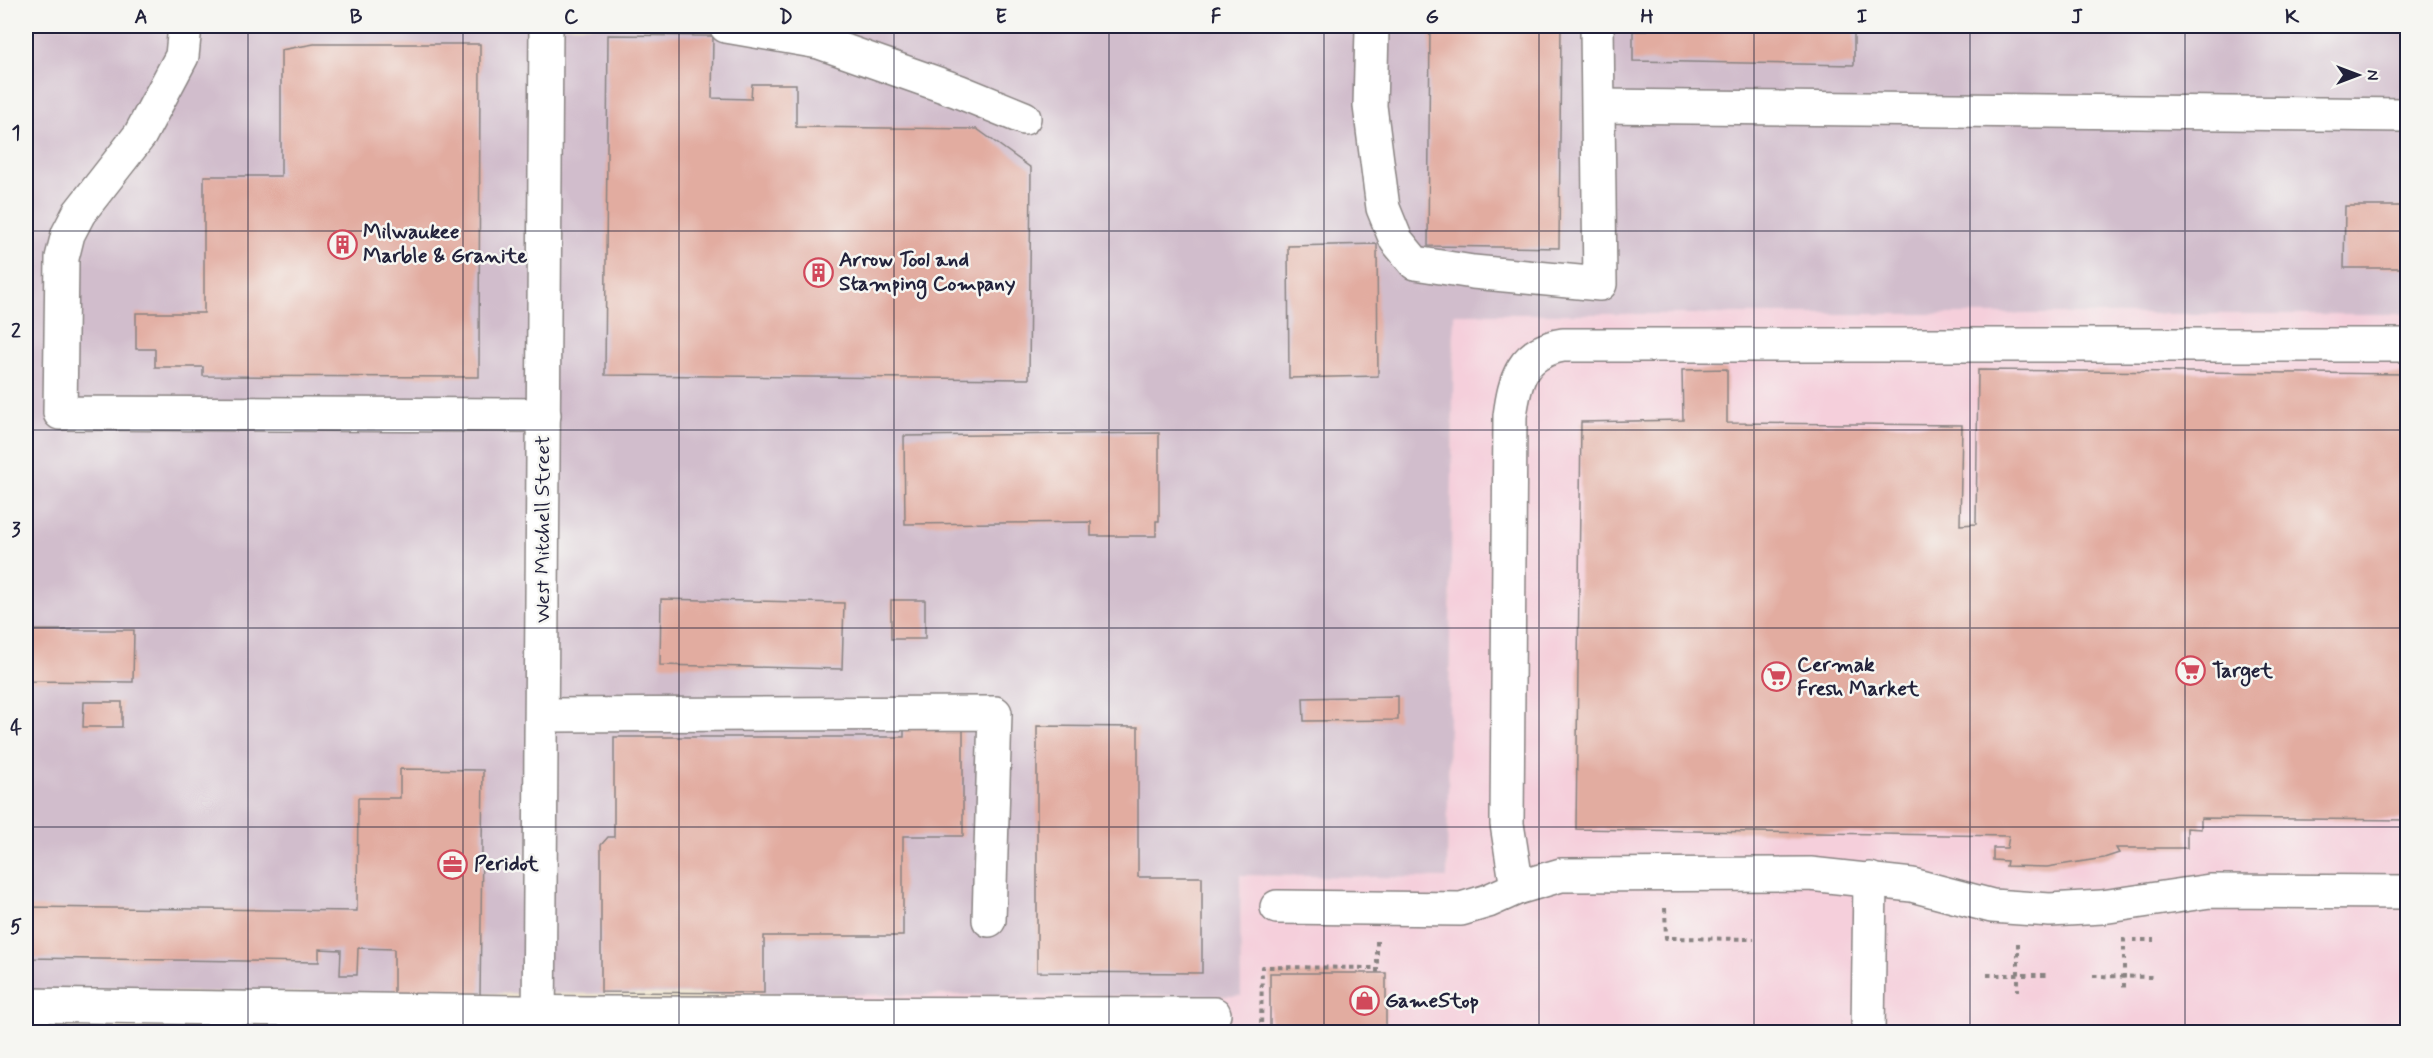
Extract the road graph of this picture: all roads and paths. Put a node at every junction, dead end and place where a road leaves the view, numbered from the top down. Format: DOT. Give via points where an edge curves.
graph roads {
  1 [pos="185,26"];
  2 [pos="546,26"];
  3 [pos="726,26"];
  4 [pos="1374,26"];
  5 [pos="1597,26"];
  6 [pos="1599,106"];
  7 [pos="2403,115"];
  8 [pos="1024,117"];
  9 [pos="2408,345"];
  10 [pos="543,415"];
  11 [pos="542,715"];
  12 [pos="1665,875"];
  13 [pos="1870,879"];
  14 [pos="1517,888"];
  15 [pos="2408,892"];
  16 [pos="1277,907"];
  17 [pos="989,920"];
  18 [pos="1754,939"];
  19 [pos="2018,940"];
  20 [pos="2117,940"];
  21 [pos="2124,940"];
  22 [pos="2154,940"];
  23 [pos="1377,968"];
  24 [pos="1987,975"];
  25 [pos="2018,975"];
  26 [pos="2049,975"];
  27 [pos="2093,976"];
  28 [pos="2124,977"];
  29 [pos="2154,977"];
  30 [pos="2124,990"];
  31 [pos="2018,991"];
  32 [pos="26,1005"];
  33 [pos="1214,1014"];
  34 [pos="539,1022"];
  35 [pos="1261,1032"];
  36 [pos="1868,1032"];
  1 -- 10 [label="street" via="182,56 140,135 79,213 68,234 62,258 60,413"];
  2 -- 10 [label="street, West Mitchell Street"];
  3 -- 8 [label="street" via="819,42"];
  4 -- 6 [label="street" via="1370,106 1383,208 1396,240 1415,263 1600,284"];
  5 -- 6 [label="street"];
  6 -- 7 [label="street"];
  9 -- 14 [label="street" via="1563,345 1532,357 1520,374 1510,416 1507,824"];
  10 -- 11 [label="street, West Mitchell Street"];
  11 -- 17 [label="street" via="995,713"];
  11 -- 34 [label="street, West Mitchell Street"];
  12 -- 13 [label="street" via="1810,874"];
  12 -- 14 [label="street" via="1561,875"];
  12 -- 18 [label="path" via="1666,938"];
  13 -- 15 [label="street" via="1912,885 1992,906 2050,910 2102,907 2210,891"];
  13 -- 36 [label="street"];
  14 -- 16 [label="street" via="1461,909"];
  19 -- 25 [label="path"];
  20 -- 21 [label="path"];
  21 -- 22 [label="path"];
  21 -- 28 [label="path"];
  23 -- 35 [label="path" via="1262,967"];
  24 -- 25 [label="path"];
  25 -- 26 [label="path"];
  25 -- 31 [label="path"];
  27 -- 28 [label="path"];
  28 -- 29 [label="path"];
  28 -- 30 [label="path"];
  32 -- 34 [label="street"];
  33 -- 34 [label="street"];
}
